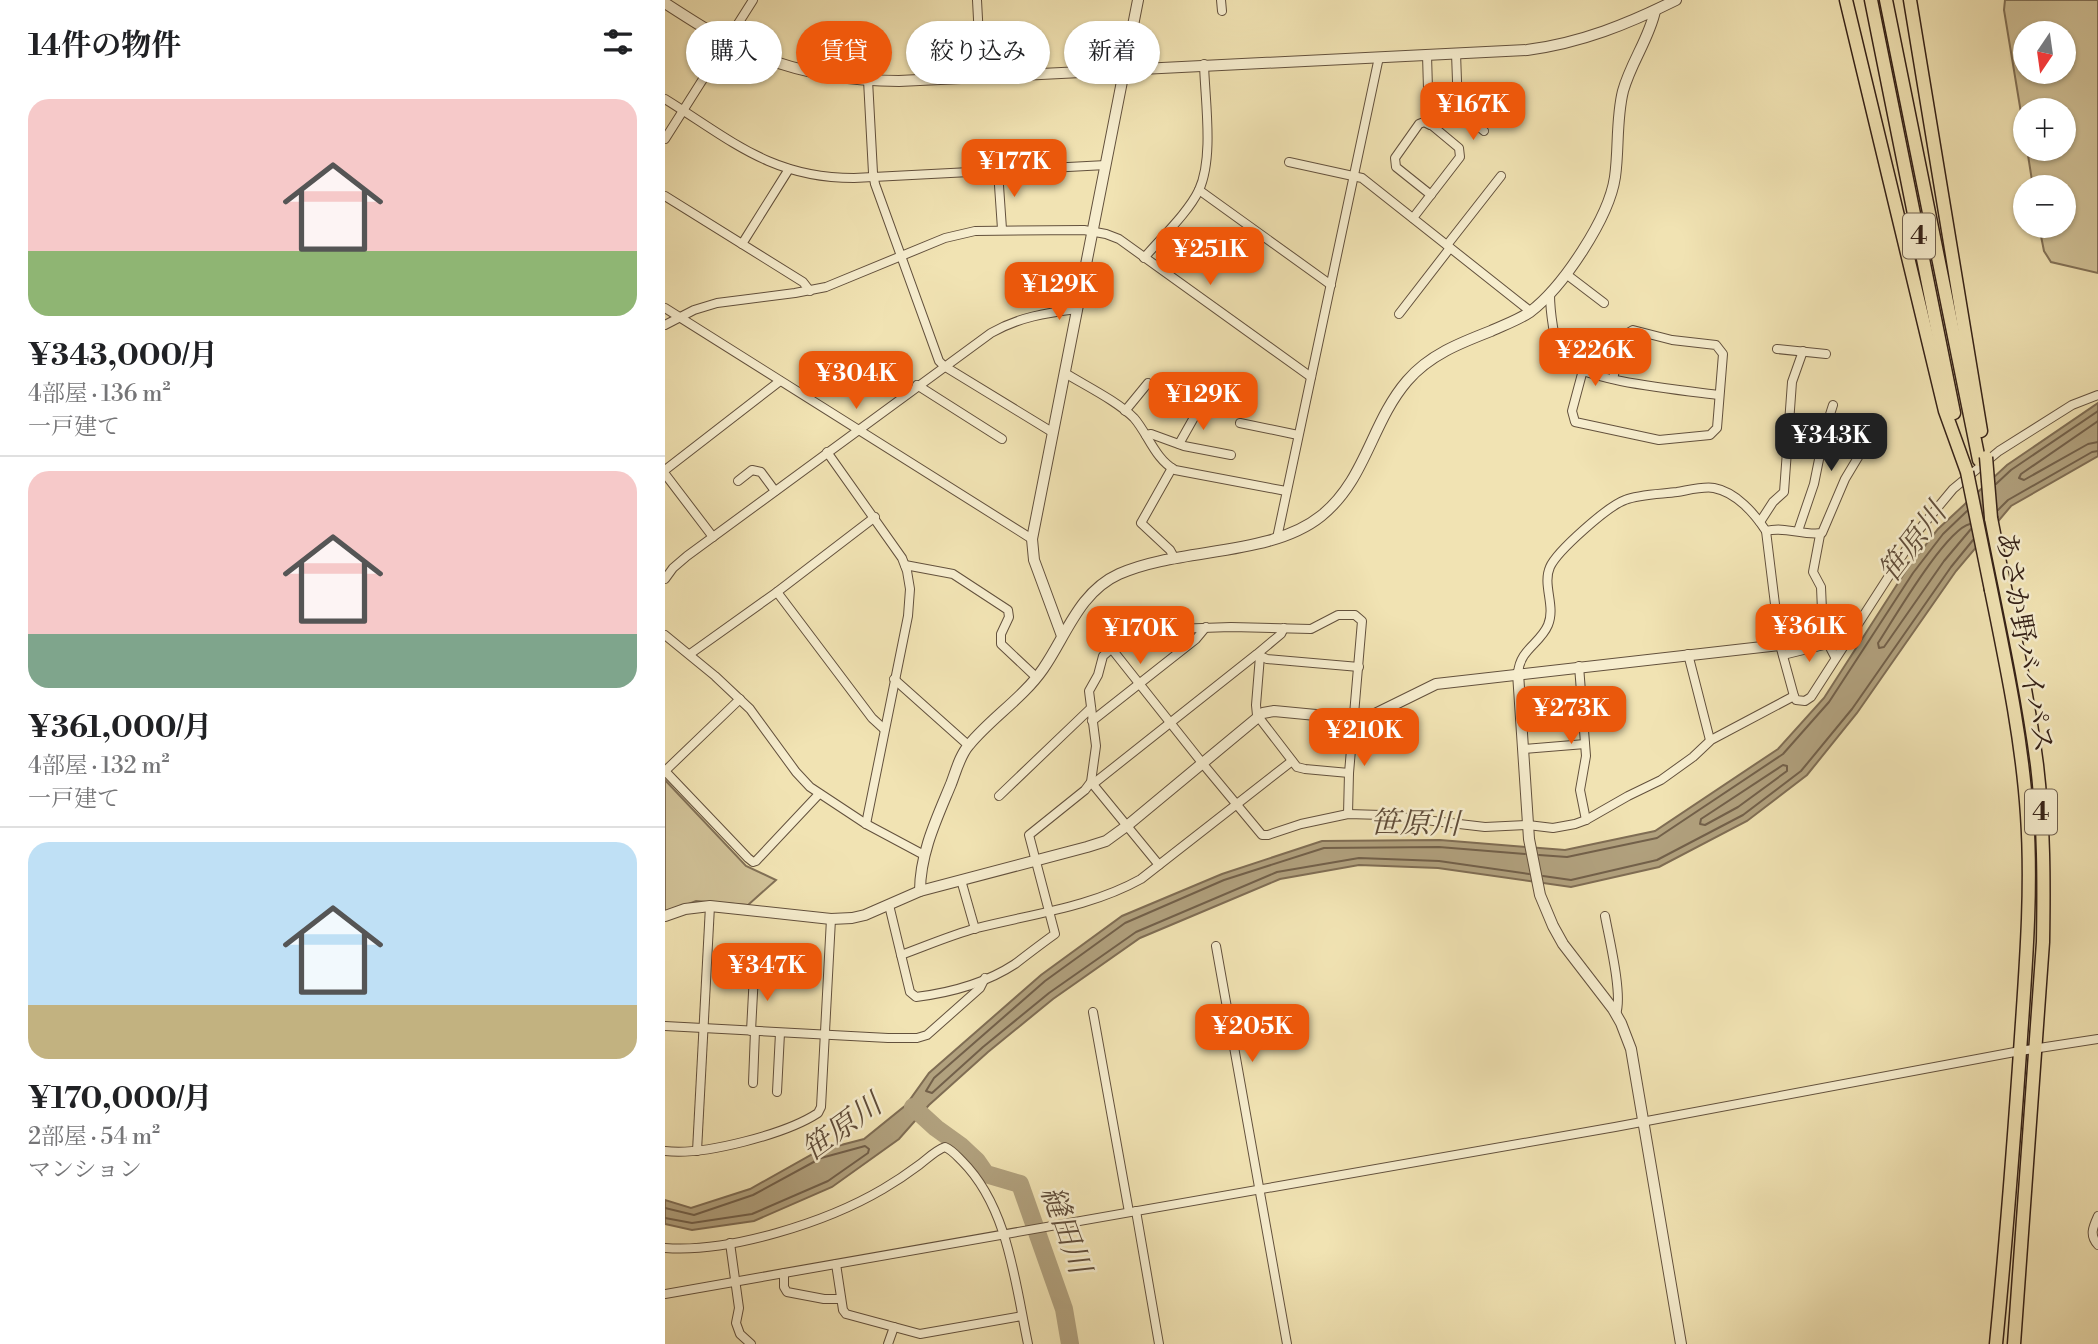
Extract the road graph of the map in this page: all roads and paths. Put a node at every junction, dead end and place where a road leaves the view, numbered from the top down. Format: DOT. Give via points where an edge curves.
graph roads {
  1 [pos="753,0"];
  2 [pos="977,0"];
  3 [pos="1138,0"];
  4 [pos="1221,0"];
  5 [pos="1676,0"];
  6 [pos="1846,0"];
  7 [pos="1871,0"];
  8 [pos="1886,0"];
  9 [pos="1910,0"];
  10 [pos="665,3"];
  11 [pos="1222,10"];
  12 [pos="1655,10"];
  13 [pos="695,21"];
  14 [pos="739,21"];
  15 [pos="978,21"];
  16 [pos="1134,21"];
  17 [pos="1456,53"];
  18 [pos="1427,55"];
  19 [pos="1379,57"];
  20 [pos="1204,64"];
  21 [pos="1160,67"];
  22 [pos="699,84"];
  23 [pos="868,84"];
  24 [pos="1122,84"];
  25 [pos="665,99"];
  26 [pos="683,110"];
  27 [pos="1430,125"];
  28 [pos="1484,131"];
  29 [pos="665,139"];
  30 [pos="1289,162"];
  31 [pos="1106,164"];
  32 [pos="789,169"];
  33 [pos="998,170"];
  34 [pos="1353,175"];
  35 [pos="1501,176"];
  36 [pos="874,177"];
  37 [pos="1199,190"];
  38 [pos="1431,195"];
  39 [pos="665,196"];
  40 [pos="1413,218"];
  41 [pos="1002,229"];
  42 [pos="1093,231"];
  43 [pos="742,244"];
  44 [pos="1448,247"];
  45 [pos="901,257"];
  46 [pos="1144,258"];
  47 [pos="1566,274"];
  48 [pos="1331,285"];
  49 [pos="810,291"];
  50 [pos="1550,294"];
  51 [pos="1604,303"];
  52 [pos="665,308"];
  53 [pos="1077,309"];
  54 [pos="1530,311"];
  55 [pos="1399,314"];
  56 [pos="679,317"];
  57 [pos="665,325"];
  58 [pos="1777,348"];
  59 [pos="1804,351"];
  60 [pos="1826,354"];
  61 [pos="944,366"];
  62 [pos="1583,370"];
  63 [pos="1065,373"];
  64 [pos="1311,377"];
  65 [pos="1613,379"];
  66 [pos="780,382"];
  67 [pos="1148,383"];
  68 [pos="917,386"];
  69 [pos="1719,395"];
  70 [pos="2098,395"];
  71 [pos="1201,405"];
  72 [pos="1833,405"];
  73 [pos="1125,411"];
  74 [pos="1240,423"];
  75 [pos="858,429"];
  76 [pos="1052,432"];
  77 [pos="1872,434"];
  78 [pos="1146,435"];
  79 [pos="1298,435"];
  80 [pos="1002,439"];
  81 [pos="1179,444"];
  82 [pos="827,452"];
  83 [pos="1231,455"];
  84 [pos="1982,458"];
  85 [pos="1172,468"];
  86 [pos="1967,471"];
  87 [pos="665,472"];
  88 [pos="739,481"];
  89 [pos="775,491"];
  90 [pos="1286,491"];
  91 [pos="875,517"];
  92 [pos="1760,522"];
  93 [pos="1766,531"];
  94 [pos="1798,531"];
  95 [pos="1820,534"];
  96 [pos="712,537"];
  97 [pos="1277,538"];
  98 [pos="1032,539"];
  99 [pos="1175,559"];
  100 [pos="905,565"];
  101 [pos="665,579"];
  102 [pos="777,592"];
  103 [pos="1206,627"];
  104 [pos="1284,628"];
  105 [pos="665,635"];
  106 [pos="1062,636"];
  107 [pos="1828,644"];
  108 [pos="1111,648"];
  109 [pos="1782,650"];
  110 [pos="689,654"];
  111 [pos="1688,654"];
  112 [pos="1258,655"];
  113 [pos="1835,657"];
  114 [pos="1579,666"];
  115 [pos="1359,667"];
  116 [pos="1518,673"];
  117 [pos="1036,677"];
  118 [pos="894,679"];
  119 [pos="1140,684"];
  120 [pos="1794,696"];
  121 [pos="740,699"];
  122 [pos="1091,708"];
  123 [pos="1258,718"];
  124 [pos="1355,720"];
  125 [pos="1093,721"];
  126 [pos="1170,722"];
  127 [pos="884,729"];
  128 [pos="1710,740"];
  129 [pos="1585,744"];
  130 [pos="968,746"];
  131 [pos="1523,749"];
  132 [pos="1292,761"];
  133 [pos="1203,764"];
  134 [pos="665,771"];
  135 [pos="1349,773"];
  136 [pos="1092,783"];
  137 [pos="819,794"];
  138 [pos="999,796"];
  139 [pos="1236,804"];
  140 [pos="1348,814"];
  141 [pos="1586,820"];
  142 [pos="866,824"];
  143 [pos="1128,825"];
  144 [pos="1528,825"];
  145 [pos="924,855"];
  146 [pos="1035,860"];
  147 [pos="1159,865"];
  148 [pos="961,880"];
  149 [pos="920,891"];
  150 [pos="889,905"];
  151 [pos="710,906"];
  152 [pos="1049,911"];
  153 [pos="665,916"];
  154 [pos="1605,916"];
  155 [pos="831,919"];
  156 [pos="975,929"];
  157 [pos="1216,946"];
  158 [pos="901,956"];
  159 [pos="754,974"];
  160 [pos="985,978"];
  161 [pos="1093,1012"];
  162 [pos="1616,1014"];
  163 [pos="665,1026"];
  164 [pos="703,1028"];
  165 [pos="753,1031"];
  166 [pos="780,1032"];
  167 [pos="825,1035"];
  168 [pos="2098,1039"];
  169 [pos="2035,1049"];
  170 [pos="2020,1051"];
  171 [pos="753,1083"];
  172 [pos="777,1092"];
  173 [pos="1643,1121"];
  174 [pos="665,1150"];
  175 [pos="697,1151"];
  176 [pos="1260,1188"];
  177 [pos="1132,1211"];
  178 [pos="2098,1216"];
  179 [pos="1004,1234"];
  180 [pos="730,1243"];
  181 [pos="2098,1245"];
  182 [pos="665,1248"];
  183 [pos="836,1264"];
  184 [pos="784,1273"];
  185 [pos="735,1283"];
  186 [pos="665,1294"];
  187 [pos="841,1299"];
  188 [pos="1022,1316"];
  189 [pos="894,1327"];
  190 [pos="751,1344"];
  191 [pos="887,1344"];
  192 [pos="1028,1344"];
  193 [pos="1159,1344"];
  194 [pos="1287,1344"];
  195 [pos="1681,1344"];
  196 [pos="1996,1344"];
  197 [pos="2014,1344"];
  1 -- 14 [label="street"];
  2 -- 15 [label="street"];
  3 -- 16 [label="street"];
  4 -- 11 [label="street"];
  5 -- 12 [label="street"];
  6 -- 86 [label="highway" via="1942,399"];
  7 -- 86 [label="highway, あさか野バイパス / 4"];
  8 -- 84 [label="highway, あさか野バイパス / 4"];
  9 -- 84 [label="highway"];
  10 -- 13 [label="street"];
  12 -- 17 [label="street" via="1572,42 1527,50"];
  12 -- 47 [label="street" via="1623,91 1610,196"];
  17 -- 18 [label="street"];
  17 -- 28 [label="street" via="1458,109"];
  18 -- 19 [label="street"];
  18 -- 27 [label="street"];
  19 -- 20 [label="street"];
  19 -- 34 [label="street"];
  20 -- 21 [label="street"];
  20 -- 37 [label="street" via="1207,155"];
  22 -- 26 [label="street"];
  23 -- 36 [label="street"];
  24 -- 31 [label="street"];
  25 -- 26 [label="street"];
  26 -- 29 [label="street"];
  26 -- 32 [label="street" via="756,156"];
  27 -- 38 [label="street" via="1460,149 1460,157"];
  27 -- 38 [label="street" via="1419,124 1395,158 1396,167"];
  30 -- 34 [label="street"];
  31 -- 33 [label="street"];
  31 -- 42 [label="street"];
  32 -- 36 [label="street" via="827,178"];
  32 -- 43 [label="street"];
  33 -- 36 [label="street"];
  33 -- 41 [label="street"];
  34 -- 40 [label="street"];
  34 -- 48 [label="street"];
  35 -- 44 [label="street"];
  36 -- 45 [label="street"];
  37 -- 46 [label="street"];
  37 -- 48 [label="street"];
  38 -- 40 [label="street"];
  39 -- 43 [label="street"];
  40 -- 44 [label="street"];
  41 -- 42 [label="street"];
  41 -- 45 [label="street" via="958,234"];
  42 -- 46 [label="street" via="1119,239"];
  42 -- 53 [label="street"];
  43 -- 49 [label="street"];
  44 -- 54 [label="street"];
  44 -- 55 [label="street"];
  45 -- 49 [label="street"];
  45 -- 61 [label="street"];
  46 -- 64 [label="street"];
  47 -- 50 [label="street"];
  47 -- 51 [label="street"];
  48 -- 64 [label="street"];
  49 -- 56 [label="street" via="717,303"];
  50 -- 54 [label="street"];
  50 -- 62 [label="street" via="1561,356"];
  52 -- 56 [label="street"];
  53 -- 61 [label="street" via="1006,324"];
  53 -- 63 [label="street"];
  54 -- 97 [label="street" via="1450,348 1418,370 1397,394 1340,498 1305,527"];
  56 -- 57 [label="street"];
  56 -- 66 [label="street"];
  58 -- 59 [label="street"];
  59 -- 60 [label="street"];
  59 -- 92 [label="street" via="1793,382 1784,492"];
  61 -- 68 [label="street"];
  61 -- 76 [label="street"];
  62 -- 65 [label="street"];
  62 -- 69 [label="street" via="1572,411 1575,422 1633,436 1660,440 1710,435 1717,428"];
  63 -- 73 [label="street"];
  63 -- 76 [label="street"];
  64 -- 79 [label="street"];
  65 -- 69 [label="street"];
  65 -- 69 [label="street" via="1623,336 1635,331 1716,345 1723,354"];
  66 -- 75 [label="street"];
  66 -- 87 [label="street"];
  67 -- 73 [label="street"];
  68 -- 75 [label="street"];
  68 -- 80 [label="street"];
  70 -- 113 [label="street" via="2072,405 1999,451 1953,489 1918,531"];
  71 -- 81 [label="street"];
  72 -- 94 [label="street"];
  73 -- 78 [label="street"];
  74 -- 79 [label="street"];
  75 -- 82 [label="street"];
  75 -- 98 [label="street"];
  76 -- 98 [label="street"];
  77 -- 95 [label="street"];
  78 -- 81 [label="street"];
  78 -- 85 [label="street"];
  79 -- 90 [label="street"];
  81 -- 83 [label="street"];
  82 -- 89 [label="street"];
  82 -- 91 [label="street"];
  84 -- 169 [label="highway, あさか野バイパス / 4, bridge" via="2037,766 2044,881"];
  85 -- 90 [label="street"];
  85 -- 99 [label="street" via="1140,523"];
  86 -- 170 [label="highway, あさか野バイパス / 4, bridge" via="2011,688 2027,815 2027,939"];
  87 -- 96 [label="street"];
  88 -- 89 [label="street" via="752,471 761,472"];
  89 -- 96 [label="street"];
  90 -- 97 [label="street"];
  91 -- 100 [label="street"];
  91 -- 102 [label="street"];
  92 -- 93 [label="street"];
  92 -- 116 [label="street" via="1735,497 1712,487 1625,499 1597,516 1551,564 1546,577 1548,626 1526,652"];
  93 -- 94 [label="street"];
  93 -- 109 [label="street"];
  94 -- 95 [label="street"];
  95 -- 107 [label="street" via="1813,570 1821,587 1822,630"];
  96 -- 101 [label="street"];
  97 -- 99 [label="street"];
  98 -- 106 [label="street" via="1034,560"];
  99 -- 106 [label="street" via="1132,569 1106,581"];
  100 -- 117 [label="street" via="953,574 1007,610 1000,644"];
  100 -- 118 [label="street" via="909,608"];
  102 -- 110 [label="street"];
  102 -- 127 [label="street"];
  103 -- 104 [label="street"];
  103 -- 108 [label="street" via="1173,629"];
  103 -- 119 [label="street"];
  104 -- 112 [label="street"];
  104 -- 115 [label="street" via="1311,629 1338,615 1355,615 1362,621"];
  105 -- 110 [label="street"];
  106 -- 117 [label="street"];
  107 -- 109 [label="street"];
  107 -- 113 [label="street"];
  108 -- 119 [label="street"];
  108 -- 122 [label="street" via="1090,688"];
  109 -- 111 [label="street"];
  109 -- 120 [label="street"];
  110 -- 121 [label="street"];
  111 -- 114 [label="street"];
  111 -- 128 [label="street"];
  112 -- 115 [label="street"];
  112 -- 123 [label="street"];
  112 -- 126 [label="street"];
  113 -- 120 [label="street" via="1811,697 1800,702"];
  114 -- 116 [label="street"];
  114 -- 129 [label="street"];
  115 -- 124 [label="street"];
  116 -- 124 [label="street" via="1436,684"];
  116 -- 131 [label="street"];
  117 -- 130 [label="street"];
  118 -- 127 [label="street"];
  118 -- 130 [label="street"];
  119 -- 125 [label="street"];
  119 -- 126 [label="street"];
  120 -- 128 [label="street"];
  121 -- 134 [label="street"];
  121 -- 137 [label="street" via="796,772"];
  122 -- 125 [label="street"];
  122 -- 138 [label="street"];
  123 -- 124 [label="street" via="1274,711"];
  123 -- 132 [label="street"];
  123 -- 133 [label="street"];
  124 -- 135 [label="street"];
  125 -- 136 [label="street"];
  126 -- 133 [label="street"];
  126 -- 136 [label="street"];
  127 -- 142 [label="street"];
  128 -- 141 [label="street" via="1661,780"];
  129 -- 131 [label="street"];
  129 -- 141 [label="street" via="1580,790"];
  130 -- 145 [label="street"];
  131 -- 144 [label="street"];
  132 -- 135 [label="street" via="1301,769"];
  132 -- 139 [label="street"];
  133 -- 139 [label="street"];
  133 -- 143 [label="street"];
  134 -- 137 [label="street" via="753,862"];
  135 -- 140 [label="street"];
  136 -- 143 [label="street"];
  136 -- 146 [label="street" via="1030,833"];
  137 -- 142 [label="street"];
  139 -- 140 [label="street" via="1262,835"];
  139 -- 147 [label="street"];
  140 -- 144 [label="street" via="1485,827"];
  141 -- 144 [label="street" via="1553,828"];
  142 -- 145 [label="street"];
  143 -- 146 [label="street" via="1106,841"];
  143 -- 147 [label="street"];
  144 -- 162 [label="street" via="1536,883 1553,926"];
  145 -- 149 [label="street"];
  146 -- 148 [label="street"];
  146 -- 152 [label="street"];
  147 -- 152 [label="street" via="1119,891"];
  148 -- 149 [label="street"];
  148 -- 156 [label="street"];
  149 -- 150 [label="street"];
  150 -- 155 [label="street" via="852,918"];
  150 -- 158 [label="street"];
  151 -- 153 [label="street"];
  151 -- 155 [label="street"];
  151 -- 164 [label="street"];
  152 -- 156 [label="street"];
  152 -- 160 [label="street" via="1055,934 1013,965"];
  154 -- 162 [label="street"];
  155 -- 167 [label="street"];
  156 -- 158 [label="street"];
  157 -- 176 [label="street"];
  158 -- 160 [label="street" via="914,997 934,996"];
  159 -- 165 [label="street"];
  160 -- 167 [label="street" via="980,988 924,1037"];
  161 -- 177 [label="street"];
  162 -- 173 [label="street" via="1631,1049"];
  163 -- 164 [label="street"];
  164 -- 165 [label="street"];
  164 -- 175 [label="street"];
  165 -- 166 [label="street"];
  165 -- 171 [label="street"];
  166 -- 167 [label="street"];
  166 -- 172 [label="street"];
  167 -- 175 [label="street" via="818,1113 776,1132"];
  168 -- 169 [label="street"];
  169 -- 170 [label="street"];
  169 -- 197 [label="highway, あさか野バイパス / 4"];
  170 -- 173 [label="street"];
  170 -- 196 [label="highway, あさか野バイパス / 4"];
  173 -- 176 [label="street"];
  173 -- 195 [label="street"];
  174 -- 175 [label="street"];
  176 -- 177 [label="street"];
  176 -- 194 [label="street"];
  177 -- 179 [label="street"];
  177 -- 193 [label="street"];
  178 -- 181 [label="street" via="2092,1233"];
  179 -- 180 [label="street" via="980,1182 945,1147 899,1180 846,1209"];
  179 -- 183 [label="street"];
  179 -- 188 [label="street"];
  180 -- 182 [label="street"];
  180 -- 185 [label="street"];
  183 -- 184 [label="street"];
  183 -- 187 [label="street"];
  184 -- 185 [label="street"];
  184 -- 187 [label="street" via="787,1292"];
  185 -- 186 [label="street"];
  185 -- 190 [label="street" via="736,1323"];
  187 -- 189 [label="street" via="846,1314"];
  188 -- 189 [label="street" via="922,1334"];
  188 -- 192 [label="street"];
  189 -- 191 [label="street"];
}
